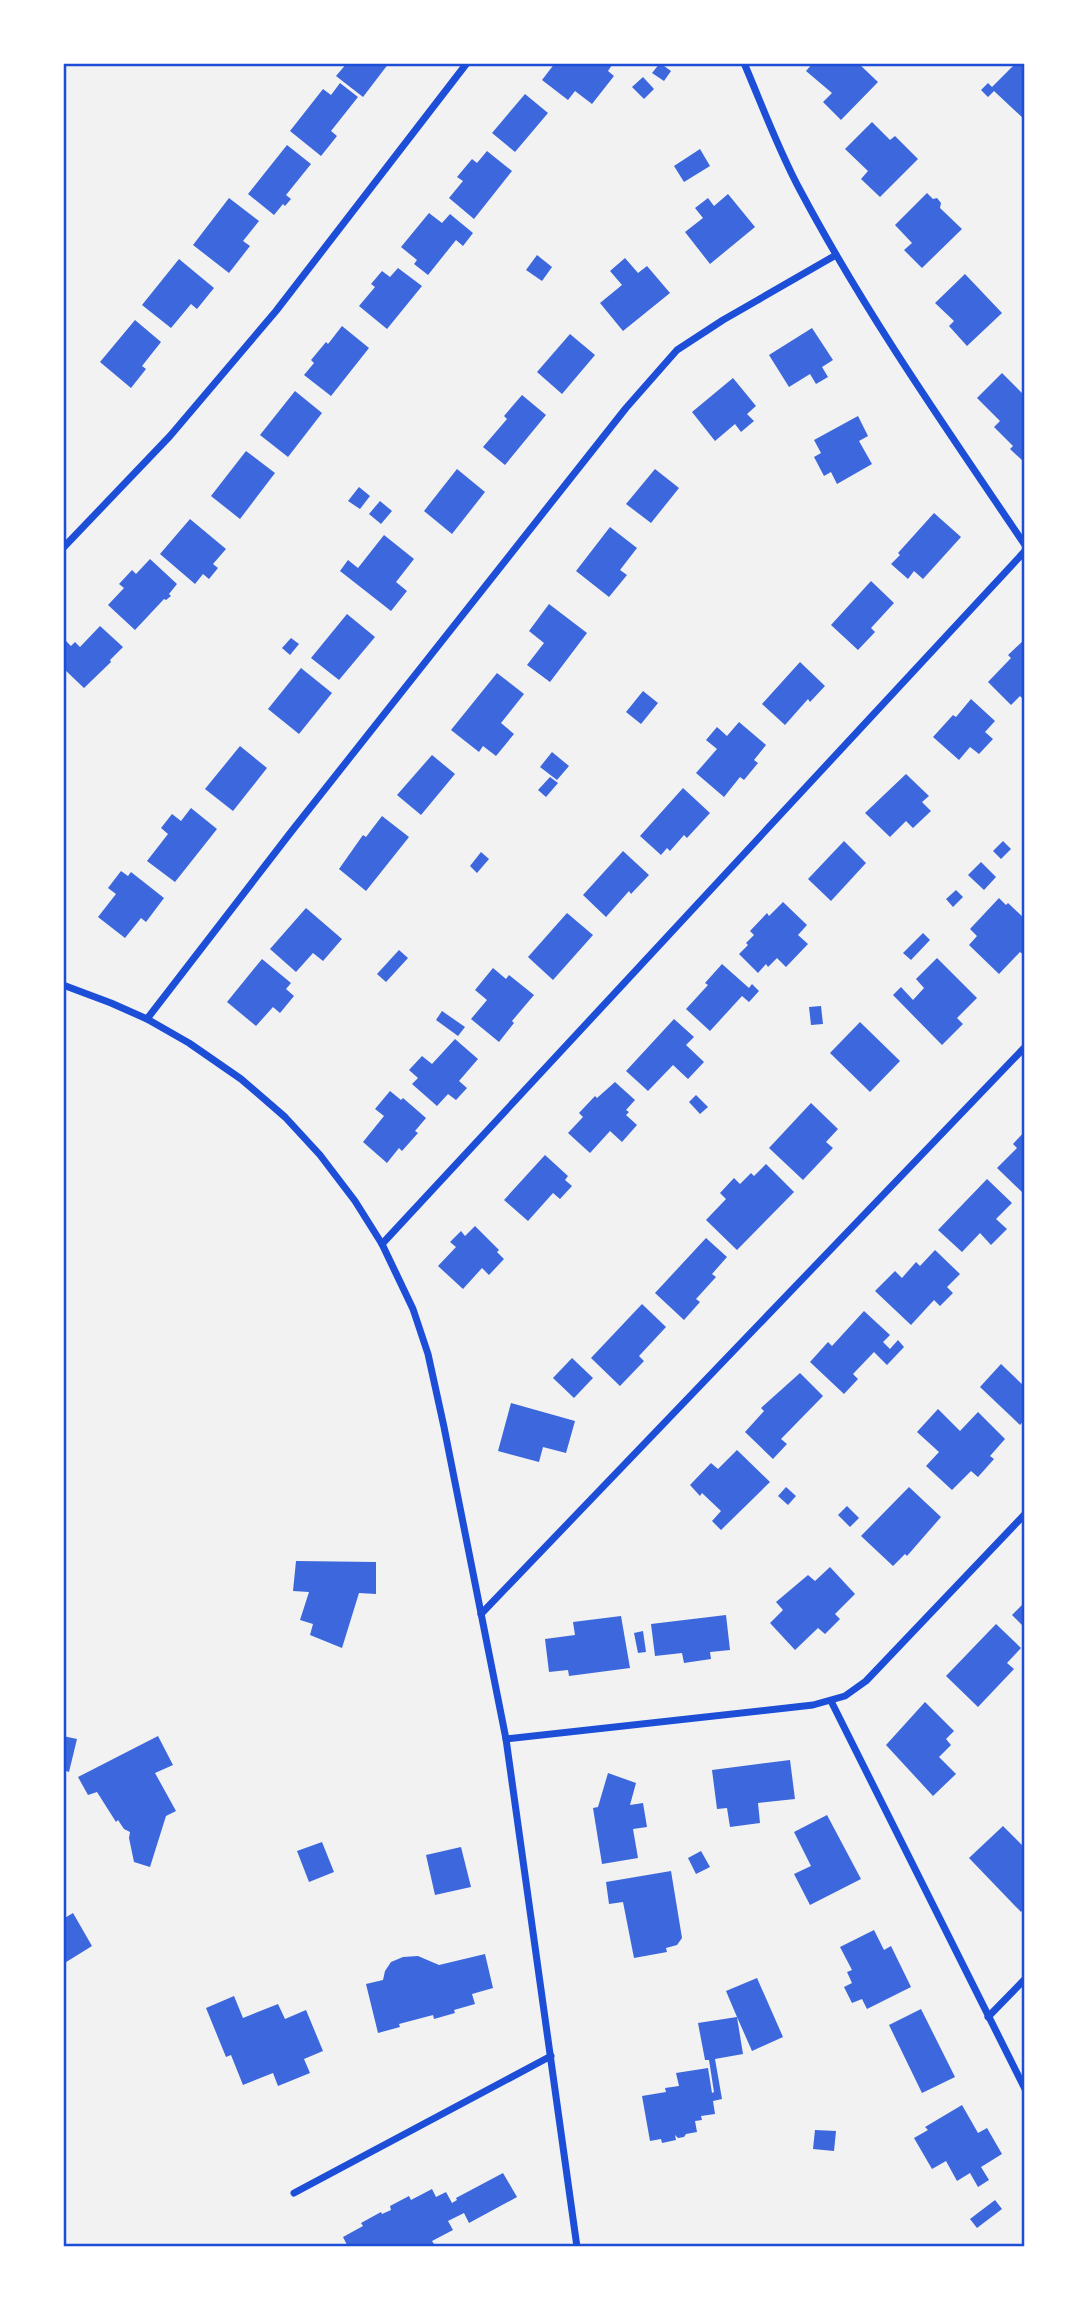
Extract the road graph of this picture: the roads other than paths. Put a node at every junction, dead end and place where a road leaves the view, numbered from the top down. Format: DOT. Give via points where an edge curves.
graph roads {
  1 [pos="467,63"];
  2 [pos="744,63"];
  3 [pos="836,255"];
  4 [pos="1025,545"];
  5 [pos="63,548"];
  6 [pos="1025,551"];
  7 [pos="63,985"];
  8 [pos="147,1019"];
  9 [pos="1025,1047"];
  10 [pos="382,1244"];
  11 [pos="1025,1514"];
  12 [pos="481,1614"];
  13 [pos="831,1701"];
  14 [pos="506,1739"];
  15 [pos="1025,1979"];
  16 [pos="988,2017"];
  17 [pos="551,2056"];
  18 [pos="1025,2090"];
  19 [pos="294,2193"];
  20 [pos="577,2247"];
  1 -- 5 [label="street" via="276,311 170,436"];
  2 -- 3 [label="street" via="783,155"];
  3 -- 4 [label="street" via="903,365"];
  3 -- 8 [label="street" via="677,350 626,408"];
  6 -- 10 [label="street"];
  7 -- 8 [label="street"];
  8 -- 10 [label="street" via="242,1079 285,1117 336,1175"];
  9 -- 12 [label="street"];
  10 -- 12 [label="street" via="406,1292 428,1354"];
  11 -- 13 [label="street" via="866,1681"];
  12 -- 14 [label="street"];
  13 -- 14 [label="street"];
  13 -- 16 [label="street"];
  14 -- 17 [label="street"];
  15 -- 16 [label="street"];
  16 -- 18 [label="street"];
  17 -- 19 [label="street"];
  17 -- 20 [label="street"];
}
